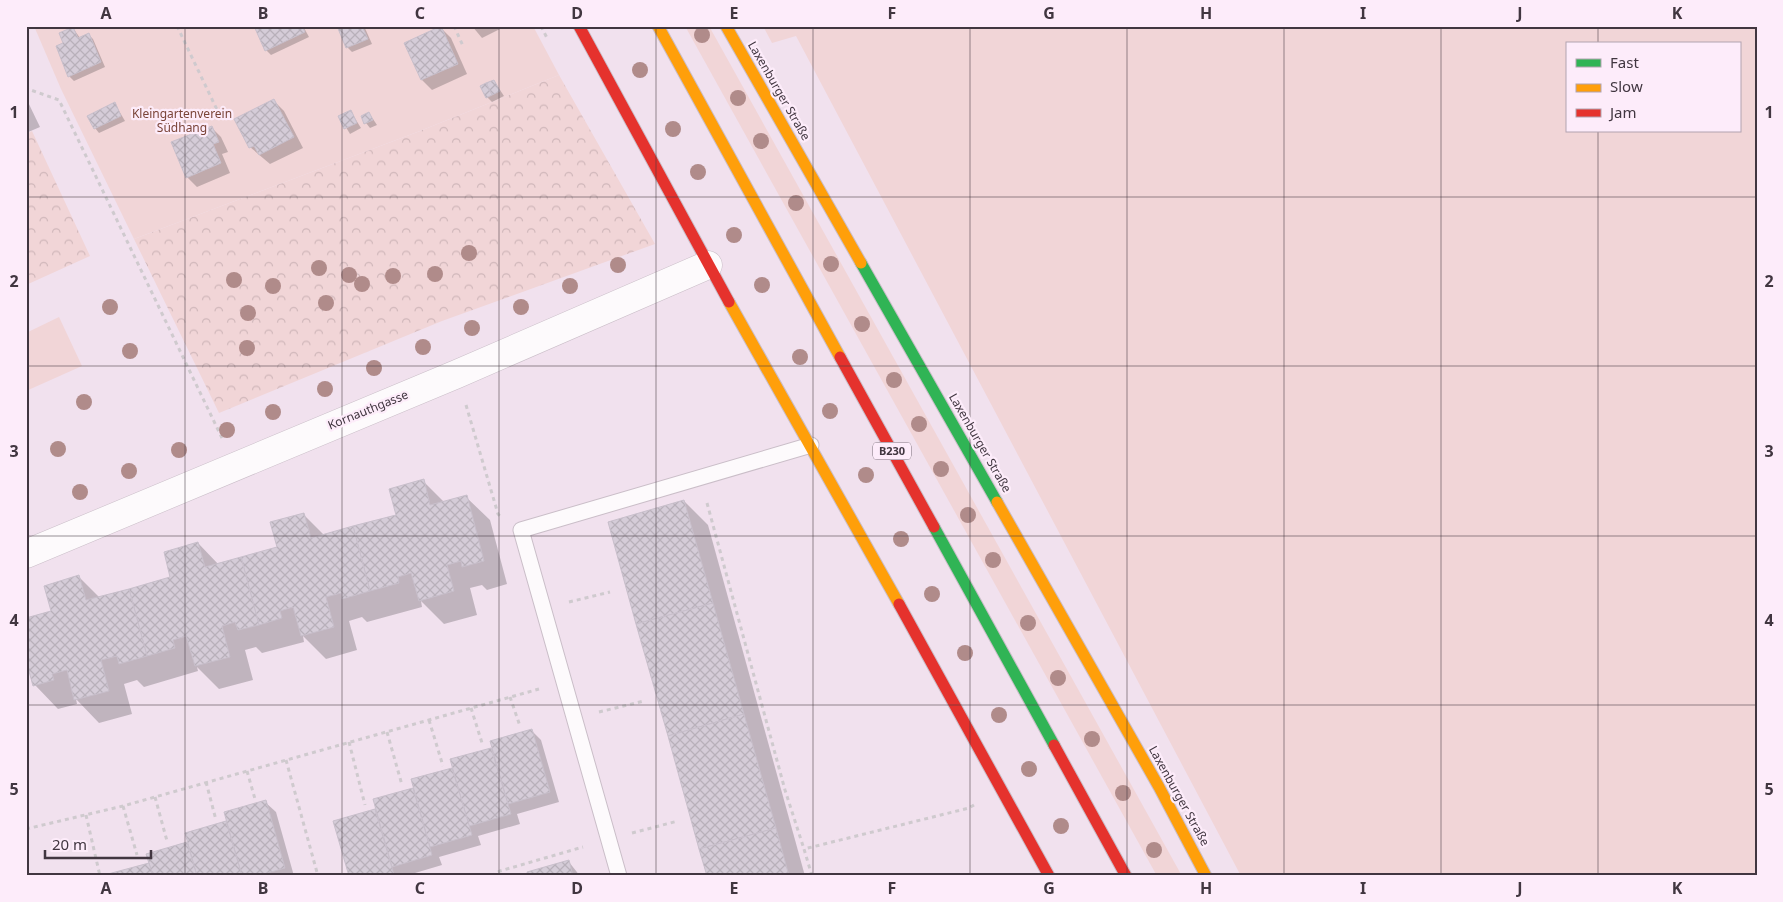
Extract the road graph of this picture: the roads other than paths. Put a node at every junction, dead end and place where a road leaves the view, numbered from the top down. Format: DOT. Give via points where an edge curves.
graph roads {
  1 [pos="579,26"];
  2 [pos="658,26"];
  3 [pos="726,26"];
  4 [pos="708,266"];
  5 [pos="810,445"];
  6 [pos="26,554"];
  7 [pos="618,876"];
  8 [pos="1049,876"];
  9 [pos="1126,876"];
  10 [pos="1206,876"];
  1 -- 4 [label="main road"];
  2 -- 9 [label="main road, B230"];
  3 -- 10 [label="main road, Laxenburger Straße" via="1154,778"];
  4 -- 5 [label="main road"];
  4 -- 6 [label="street, Kornauthgasse"];
  5 -- 7 [label="lane" via="521,530"];
  5 -- 8 [label="main road"];
}
